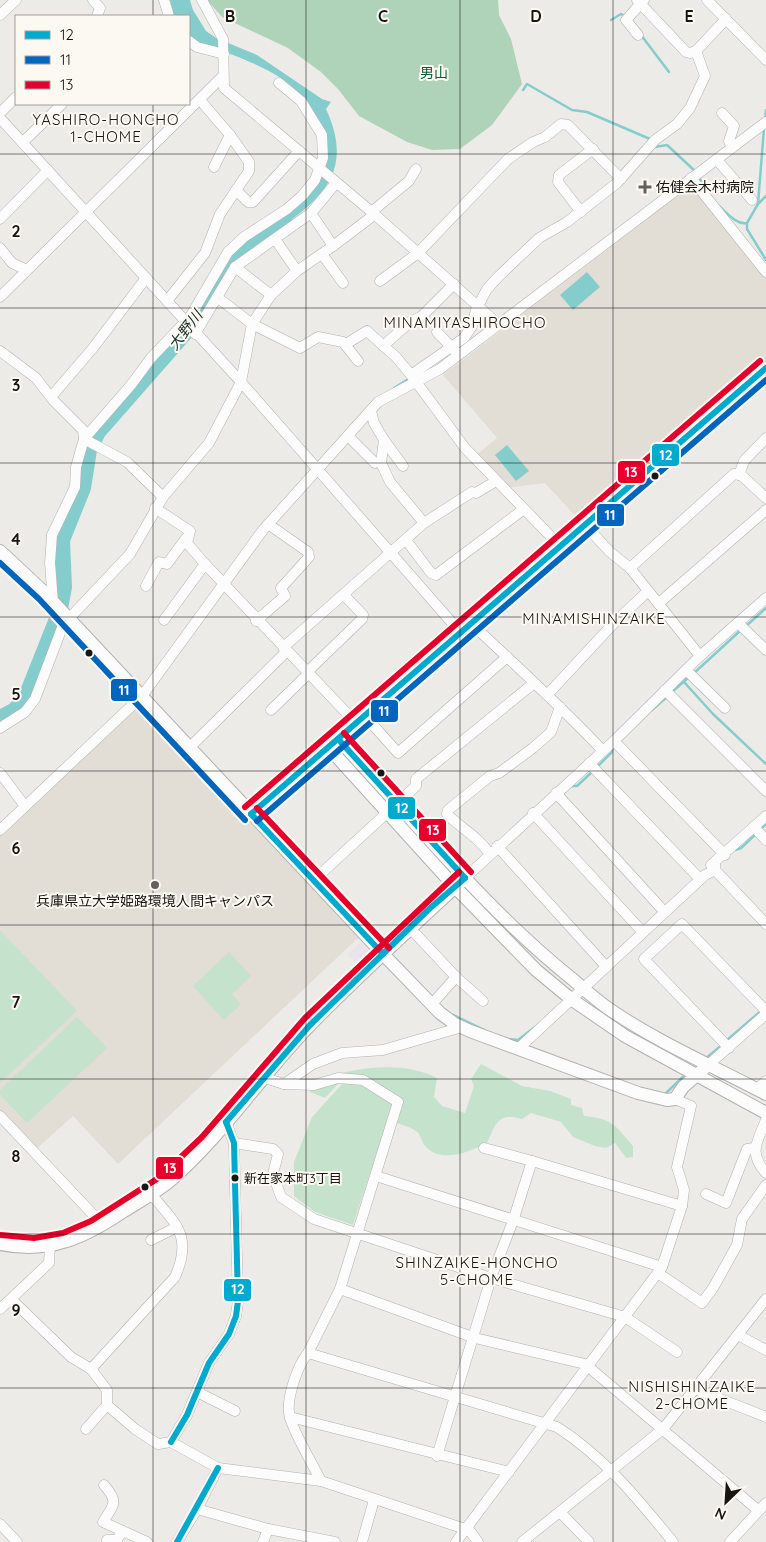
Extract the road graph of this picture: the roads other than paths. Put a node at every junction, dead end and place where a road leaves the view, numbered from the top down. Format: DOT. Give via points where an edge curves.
graph roads {
  1 [pos="16,0"];
  2 [pos="93,0"];
  3 [pos="164,0"];
  4 [pos="202,0"];
  5 [pos="708,0"];
  6 [pos="641,1"];
  7 [pos="0,15"];
  8 [pos="97,15"];
  9 [pos="169,15"];
  10 [pos="726,19"];
  11 [pos="638,35"];
  12 [pos="190,41"];
  13 [pos="696,51"];
  14 [pos="224,54"];
  15 [pos="766,60"];
  16 [pos="223,76"];
  17 [pos="279,83"];
  18 [pos="15,98"];
  19 [pos="200,100"];
  20 [pos="61,105"];
  21 [pos="0,113"];
  22 [pos="722,113"];
  23 [pos="0,118"];
  24 [pos="764,123"];
  25 [pos="230,135"];
  26 [pos="23,142"];
  27 [pos="732,148"];
  28 [pos="592,149"];
  29 [pos="299,151"];
  30 [pos="717,160"];
  31 [pos="214,167"];
  32 [pos="319,169"];
  33 [pos="416,169"];
  34 [pos="48,170"];
  35 [pos="695,176"];
  36 [pos="621,179"];
  37 [pos="336,183"];
  38 [pos="236,190"];
  39 [pos="752,200"];
  40 [pos="87,211"];
  41 [pos="581,212"];
  42 [pos="311,213"];
  43 [pos="373,214"];
  44 [pos="0,219"];
  45 [pos="275,239"];
  46 [pos="333,246"];
  47 [pos="0,248"];
  48 [pos="418,253"];
  49 [pos="322,254"];
  50 [pos="235,267"];
  51 [pos="27,270"];
  52 [pos="297,271"];
  53 [pos="766,272"];
  54 [pos="146,278"];
  55 [pos="380,281"];
  56 [pos="343,283"];
  57 [pos="454,284"];
  58 [pos="271,295"];
  59 [pos="0,296"];
  60 [pos="217,297"];
  61 [pos="167,300"];
  62 [pos="479,307"];
  63 [pos="185,321"];
  64 [pos="252,324"];
  65 [pos="498,324"];
  66 [pos="437,332"];
  67 [pos="195,334"];
  68 [pos="346,344"];
  69 [pos="383,346"];
  70 [pos="0,351"];
  71 [pos="455,351"];
  72 [pos="358,361"];
  73 [pos="766,368"];
  74 [pos="413,378"];
  75 [pos="240,382"];
  76 [pos="51,397"];
  77 [pos="371,410"];
  78 [pos="348,436"];
  79 [pos="766,438"];
  80 [pos="84,439"];
  81 [pos="384,440"];
  82 [pos="375,463"];
  83 [pos="403,466"];
  84 [pos="316,470"];
  85 [pos="739,475"];
  86 [pos="496,481"];
  87 [pos="163,497"];
  88 [pos="766,497"];
  89 [pos="155,508"];
  90 [pos="524,509"];
  91 [pos="766,510"];
  92 [pos="424,523"];
  93 [pos="268,524"];
  94 [pos="585,525"];
  95 [pos="187,537"];
  96 [pos="406,540"];
  97 [pos="560,546"];
  98 [pos="0,551"];
  99 [pos="390,554"];
  100 [pos="205,564"];
  101 [pos="630,568"];
  102 [pos="222,584"];
  103 [pos="146,586"];
  104 [pos="648,590"];
  105 [pos="344,594"];
  106 [pos="49,598"];
  107 [pos="766,598"];
  108 [pos="659,603"];
  109 [pos="67,618"];
  110 [pos="164,620"];
  111 [pos="256,621"];
  112 [pos="472,624"];
  113 [pos="741,627"];
  114 [pos="461,633"];
  115 [pos="766,650"];
  116 [pos="285,651"];
  117 [pos="700,656"];
  118 [pos="507,658"];
  119 [pos="308,673"];
  120 [pos="689,673"];
  121 [pos="534,683"];
  122 [pos="667,693"];
  123 [pos="548,694"];
  124 [pos="142,696"];
  125 [pos="560,707"];
  126 [pos="725,708"];
  127 [pos="271,710"];
  128 [pos="360,719"];
  129 [pos="0,728"];
  130 [pos="333,743"];
  131 [pos="617,744"];
  132 [pos="189,748"];
  133 [pos="603,751"];
  134 [pos="593,767"];
  135 [pos="0,773"];
  136 [pos="766,791"];
  137 [pos="556,793"];
  138 [pos="25,806"];
  139 [pos="393,807"];
  140 [pos="252,814"];
  141 [pos="533,814"];
  142 [pos="766,816"];
  143 [pos="0,830"];
  144 [pos="759,833"];
  145 [pos="493,849"];
  146 [pos="725,855"];
  147 [pos="715,866"];
  148 [pos="697,876"];
  149 [pos="314,880"];
  150 [pos="460,882"];
  151 [pos="661,908"];
  152 [pos="766,924"];
  153 [pos="410,928"];
  154 [pos="639,928"];
  155 [pos="383,954"];
  156 [pos="603,962"];
  157 [pos="456,976"];
  158 [pos="587,983"];
  159 [pos="571,999"];
  160 [pos="483,1001"];
  161 [pos="432,1004"];
  162 [pos="765,1010"];
  163 [pos="462,1027"];
  164 [pos="729,1048"];
  165 [pos="518,1049"];
  166 [pos="706,1066"];
  167 [pos="695,1075"];
  168 [pos="265,1078"];
  169 [pos="284,1084"];
  170 [pos="763,1088"];
  171 [pos="675,1099"];
  172 [pos="766,1113"];
  173 [pos="0,1116"];
  174 [pos="766,1120"];
  175 [pos="226,1122"];
  176 [pos="234,1143"];
  177 [pos="484,1148"];
  178 [pos="754,1148"];
  179 [pos="532,1161"];
  180 [pos="766,1173"];
  181 [pos="376,1176"];
  182 [pos="766,1185"];
  183 [pos="151,1194"];
  184 [pos="706,1194"];
  185 [pos="682,1206"];
  186 [pos="513,1221"];
  187 [pos="103,1225"];
  188 [pos="177,1227"];
  189 [pos="357,1234"];
  190 [pos="151,1240"];
  191 [pos="0,1244"];
  192 [pos="50,1246"];
  193 [pos="660,1270"];
  194 [pos="491,1278"];
  195 [pos="340,1289"];
  196 [pos="11,1299"];
  197 [pos="766,1299"];
  198 [pos="0,1309"];
  199 [pos="625,1317"];
  200 [pos="738,1335"];
  201 [pos="475,1338"];
  202 [pos="766,1350"];
  203 [pos="677,1352"];
  204 [pos="308,1353"];
  205 [pos="588,1367"];
  206 [pos="91,1369"];
  207 [pos="695,1389"];
  208 [pos="197,1392"];
  209 [pos="455,1398"];
  210 [pos="107,1405"];
  211 [pos="235,1411"];
  212 [pos="290,1417"];
  213 [pos="766,1417"];
  214 [pos="547,1422"];
  215 [pos="86,1429"];
  216 [pos="662,1430"];
  217 [pos="171,1442"];
  218 [pos="437,1456"];
  219 [pos="218,1468"];
  220 [pos="612,1470"];
  221 [pos="509,1472"];
  222 [pos="321,1481"];
  223 [pos="104,1485"];
  224 [pos="374,1500"];
  225 [pos="763,1507"];
  226 [pos="197,1509"];
  227 [pos="560,1512"];
  228 [pos="0,1524"];
  229 [pos="466,1528"];
  230 [pos="268,1529"];
  231 [pos="122,1531"];
  232 [pos="107,1540"];
  233 [pos="528,1540"];
  234 [pos="17,1542"];
  235 [pos="147,1542"];
  236 [pos="177,1542"];
  237 [pos="263,1542"];
  238 [pos="335,1542"];
  239 [pos="362,1542"];
  240 [pos="456,1542"];
  241 [pos="478,1542"];
  242 [pos="588,1542"];
  243 [pos="673,1542"];
  244 [pos="730,1542"];
  1 -- 7 [label="street"];
  2 -- 8 [label="street" via="100,8"];
  3 -- 9 [label="street"];
  4 -- 14 [label="street" via="214,26 221,33"];
  5 -- 10 [label="street"];
  6 -- 11 [label="street" via="627,19"];
  6 -- 13 [label="street" via="686,52"];
  10 -- 13 [label="street"];
  10 -- 15 [label="street"];
  12 -- 14 [label="street" via="197,47"];
  13 -- 36 [label="street" via="705,72 704,82 684,116 654,142"];
  14 -- 16 [label="street"];
  16 -- 19 [label="street"];
  16 -- 29 [label="street" via="224,88"];
  17 -- 32 [label="street" via="301,101 320,130 324,147"];
  18 -- 21 [label="street"];
  19 -- 25 [label="street"];
  19 -- 40 [label="street"];
  20 -- 26 [label="street"];
  22 -- 27 [label="street" via="734,126 729,141"];
  23 -- 26 [label="street"];
  24 -- 27 [label="street"];
  25 -- 31 [label="street"];
  25 -- 38 [label="street" via="249,162 249,171"];
  26 -- 34 [label="street"];
  27 -- 30 [label="street"];
  28 -- 36 [label="street"];
  28 -- 41 [label="street" via="559,175 558,182"];
  28 -- 48 [label="street" via="568,124 561,124 508,159"];
  29 -- 32 [label="street"];
  29 -- 38 [label="street" via="253,202 248,202"];
  30 -- 35 [label="street"];
  30 -- 39 [label="street"];
  32 -- 37 [label="street"];
  32 -- 63 [label="street" via="302,196 228,252"];
  33 -- 43 [label="street" via="409,181"];
  34 -- 40 [label="street"];
  34 -- 44 [label="street"];
  35 -- 53 [label="street"];
  35 -- 65 [label="street"];
  36 -- 41 [label="street"];
  37 -- 42 [label="street"];
  37 -- 43 [label="street"];
  38 -- 61 [label="street" via="217,220 205,253"];
  40 -- 51 [label="street"];
  40 -- 54 [label="street"];
  41 -- 62 [label="street" via="539,238 499,276"];
  42 -- 45 [label="street"];
  42 -- 46 [label="street"];
  43 -- 46 [label="street"];
  43 -- 48 [label="street"];
  45 -- 50 [label="street"];
  45 -- 52 [label="street"];
  46 -- 49 [label="street"];
  47 -- 51 [label="street" via="12,263"];
  48 -- 55 [label="street"];
  48 -- 57 [label="street"];
  49 -- 52 [label="street"];
  49 -- 56 [label="street"];
  50 -- 58 [label="street"];
  50 -- 60 [label="street"];
  51 -- 59 [label="street"];
  52 -- 58 [label="street"];
  54 -- 61 [label="street"];
  54 -- 76 [label="street"];
  57 -- 62 [label="street"];
  57 -- 69 [label="street" via="422,316"];
  58 -- 64 [label="street"];
  60 -- 64 [label="street"];
  60 -- 67 [label="street"];
  61 -- 63 [label="street"];
  62 -- 65 [label="street"];
  62 -- 71 [label="street" via="468,333"];
  63 -- 67 [label="street"];
  63 -- 80 [label="street"];
  64 -- 68 [label="street" via="300,348 318,337"];
  64 -- 75 [label="street"];
  65 -- 71 [label="street"];
  66 -- 71 [label="street"];
  67 -- 75 [label="street"];
  68 -- 69 [label="street" via="367,332"];
  68 -- 72 [label="street"];
  69 -- 74 [label="street"];
  70 -- 76 [label="street" via="36,378"];
  71 -- 74 [label="street" via="440,370"];
  73 -- 94 [label="street"];
  74 -- 77 [label="street"];
  74 -- 86 [label="street" via="465,448"];
  75 -- 84 [label="street"];
  75 -- 87 [label="street" via="209,444"];
  76 -- 80 [label="street" via="83,430"];
  77 -- 78 [label="street"];
  77 -- 81 [label="street"];
  78 -- 82 [label="street"];
  78 -- 84 [label="street"];
  79 -- 85 [label="street" via="744,460"];
  80 -- 87 [label="street" via="127,462"];
  80 -- 106 [label="street" via="75,487 52,535"];
  81 -- 83 [label="street"];
  81 -- 92 [label="street" via="381,463 390,482"];
  84 -- 93 [label="street"];
  84 -- 99 [label="street"];
  85 -- 88 [label="street"];
  85 -- 101 [label="street" via="734,474"];
  86 -- 90 [label="street"];
  86 -- 92 [label="street" via="464,496"];
  87 -- 89 [label="street"];
  89 -- 95 [label="street" via="190,531"];
  89 -- 109 [label="street" via="130,554"];
  90 -- 96 [label="street" via="436,575"];
  90 -- 97 [label="street"];
  91 -- 108 [label="street"];
  92 -- 96 [label="street"];
  93 -- 102 [label="street"];
  93 -- 111 [label="street" via="308,552 309,557 281,588 285,596"];
  94 -- 97 [label="street"];
  94 -- 101 [label="street"];
  95 -- 100 [label="street" via="187,543"];
  95 -- 103 [label="street" via="167,564 159,562"];
  96 -- 99 [label="street"];
  97 -- 112 [label="street"];
  98 -- 106 [label="street"];
  99 -- 105 [label="street"];
  99 -- 114 [label="street"];
  100 -- 102 [label="street"];
  100 -- 110 [label="street"];
  101 -- 104 [label="street"];
  102 -- 111 [label="street"];
  102 -- 124 [label="street"];
  104 -- 108 [label="street"];
  104 -- 123 [label="street"];
  105 -- 116 [label="street" via="287,644"];
  105 -- 119 [label="street" via="363,616 362,619"];
  106 -- 109 [label="street"];
  107 -- 113 [label="street"];
  108 -- 117 [label="street"];
  109 -- 124 [label="street"];
  109 -- 129 [label="street" via="54,644 35,699 25,712"];
  111 -- 116 [label="street"];
  112 -- 114 [label="street"];
  112 -- 118 [label="street"];
  113 -- 115 [label="street"];
  113 -- 117 [label="street"];
  114 -- 128 [label="street"];
  116 -- 119 [label="street"];
  116 -- 132 [label="street"];
  117 -- 120 [label="street"];
  118 -- 121 [label="street"];
  118 -- 128 [label="street" via="398,753"];
  119 -- 127 [label="street"];
  119 -- 128 [label="street"];
  120 -- 122 [label="street"];
  120 -- 126 [label="street"];
  121 -- 123 [label="street"];
  121 -- 139 [label="street" via="416,779 416,786"];
  122 -- 131 [label="street"];
  122 -- 136 [label="street"];
  123 -- 125 [label="street"];
  124 -- 132 [label="street"];
  124 -- 138 [label="street"];
  125 -- 133 [label="street"];
  125 -- 145 [label="street" via="551,732 448,810 447,814 455,822"];
  128 -- 130 [label="street"];
  130 -- 139 [label="street"];
  130 -- 140 [label="street"];
  131 -- 133 [label="street"];
  131 -- 146 [label="street"];
  132 -- 140 [label="street"];
  133 -- 134 [label="street"];
  134 -- 137 [label="street"];
  134 -- 148 [label="street"];
  135 -- 138 [label="street"];
  137 -- 141 [label="street"];
  137 -- 151 [label="street"];
  138 -- 143 [label="street"];
  139 -- 149 [label="street"];
  139 -- 150 [label="street"];
  140 -- 149 [label="street"];
  141 -- 145 [label="street"];
  141 -- 154 [label="street"];
  142 -- 144 [label="street"];
  144 -- 146 [label="street"];
  145 -- 150 [label="street"];
  145 -- 156 [label="street"];
  146 -- 147 [label="street"];
  147 -- 148 [label="street"];
  147 -- 152 [label="street"];
  147 -- 158 [label="street"];
  148 -- 151 [label="street"];
  149 -- 155 [label="street"];
  150 -- 153 [label="street"];
  150 -- 158 [label="street" via="516,930"];
  150 -- 159 [label="street" via="536,970"];
  151 -- 154 [label="street"];
  153 -- 155 [label="street"];
  153 -- 157 [label="street"];
  154 -- 156 [label="street"];
  155 -- 161 [label="street"];
  155 -- 168 [label="street" via="310,1025"];
  156 -- 158 [label="street"];
  157 -- 160 [label="street"];
  157 -- 161 [label="street"];
  158 -- 159 [label="street"];
  158 -- 166 [label="street" via="608,1008"];
  159 -- 165 [label="street"];
  159 -- 167 [label="street" via="626,1036"];
  161 -- 163 [label="street"];
  162 -- 164 [label="street"];
  162 -- 164 [label="street" via="682,924 644,959"];
  163 -- 165 [label="street"];
  163 -- 169 [label="street" via="383,1050 342,1053 313,1064"];
  164 -- 166 [label="street"];
  165 -- 171 [label="street" via="638,1093"];
  166 -- 167 [label="street"];
  166 -- 170 [label="street"];
  167 -- 171 [label="street"];
  167 -- 172 [label="street"];
  168 -- 169 [label="street"];
  168 -- 175 [label="street"];
  169 -- 181 [label="street" via="314,1085 338,1078 363,1080 398,1102"];
  171 -- 185 [label="street" via="691,1106 677,1167 684,1190"];
  173 -- 187 [label="street"];
  174 -- 178 [label="street"];
  175 -- 176 [label="street"];
  175 -- 183 [label="street" via="170,1181"];
  176 -- 189 [label="street" via="273,1149 278,1154 273,1174 281,1197 314,1219"];
  176 -- 208 [label="street" via="236,1316 229,1334 209,1363"];
  177 -- 179 [label="street"];
  178 -- 180 [label="street" via="758,1164"];
  178 -- 184 [label="street" via="747,1149 726,1202"];
  179 -- 185 [label="street"];
  179 -- 186 [label="street"];
  181 -- 186 [label="street"];
  181 -- 189 [label="street"];
  182 -- 193 [label="street" via="742,1219 736,1245 702,1303"];
  183 -- 187 [label="street"];
  183 -- 188 [label="street" via="170,1214"];
  185 -- 193 [label="street"];
  186 -- 193 [label="street"];
  186 -- 194 [label="street"];
  187 -- 192 [label="street" via="65,1243"];
  188 -- 190 [label="street"];
  188 -- 206 [label="street" via="183,1260 175,1277"];
  189 -- 194 [label="street"];
  189 -- 195 [label="street"];
  191 -- 192 [label="street"];
  192 -- 196 [label="street" via="49,1263"];
  193 -- 199 [label="street"];
  194 -- 199 [label="street"];
  194 -- 201 [label="street"];
  195 -- 201 [label="street"];
  195 -- 204 [label="street"];
  196 -- 198 [label="street"];
  196 -- 206 [label="street" via="71,1357"];
  197 -- 200 [label="street"];
  199 -- 203 [label="street"];
  199 -- 205 [label="street"];
  200 -- 202 [label="street"];
  200 -- 207 [label="street"];
  201 -- 205 [label="street"];
  201 -- 209 [label="street"];
  204 -- 209 [label="street"];
  204 -- 212 [label="street" via="302,1359 293,1383"];
  205 -- 214 [label="street"];
  205 -- 216 [label="street"];
  206 -- 210 [label="street" via="106,1390"];
  207 -- 213 [label="street"];
  207 -- 216 [label="street"];
  208 -- 211 [label="street"];
  208 -- 217 [label="street"];
  209 -- 214 [label="street"];
  209 -- 218 [label="street"];
  210 -- 215 [label="street"];
  210 -- 217 [label="street" via="134,1429 158,1444"];
  212 -- 218 [label="street"];
  212 -- 222 [label="street"];
  214 -- 220 [label="street" via="578,1440"];
  214 -- 221 [label="street"];
  216 -- 220 [label="street"];
  216 -- 225 [label="street"];
  217 -- 219 [label="street"];
  218 -- 221 [label="street"];
  219 -- 222 [label="street"];
  219 -- 226 [label="street"];
  220 -- 227 [label="street"];
  220 -- 243 [label="street"];
  221 -- 229 [label="street"];
  222 -- 224 [label="street"];
  223 -- 231 [label="street" via="113,1496 114,1503 103,1522"];
  224 -- 229 [label="street"];
  224 -- 239 [label="street"];
  225 -- 244 [label="street"];
  226 -- 230 [label="street"];
  226 -- 236 [label="street"];
  227 -- 233 [label="street"];
  227 -- 242 [label="street"];
  228 -- 234 [label="street"];
  229 -- 240 [label="street"];
  229 -- 241 [label="street"];
  230 -- 237 [label="street"];
  230 -- 238 [label="street"];
  231 -- 232 [label="street" via="117,1540"];
  231 -- 235 [label="street"];
}
